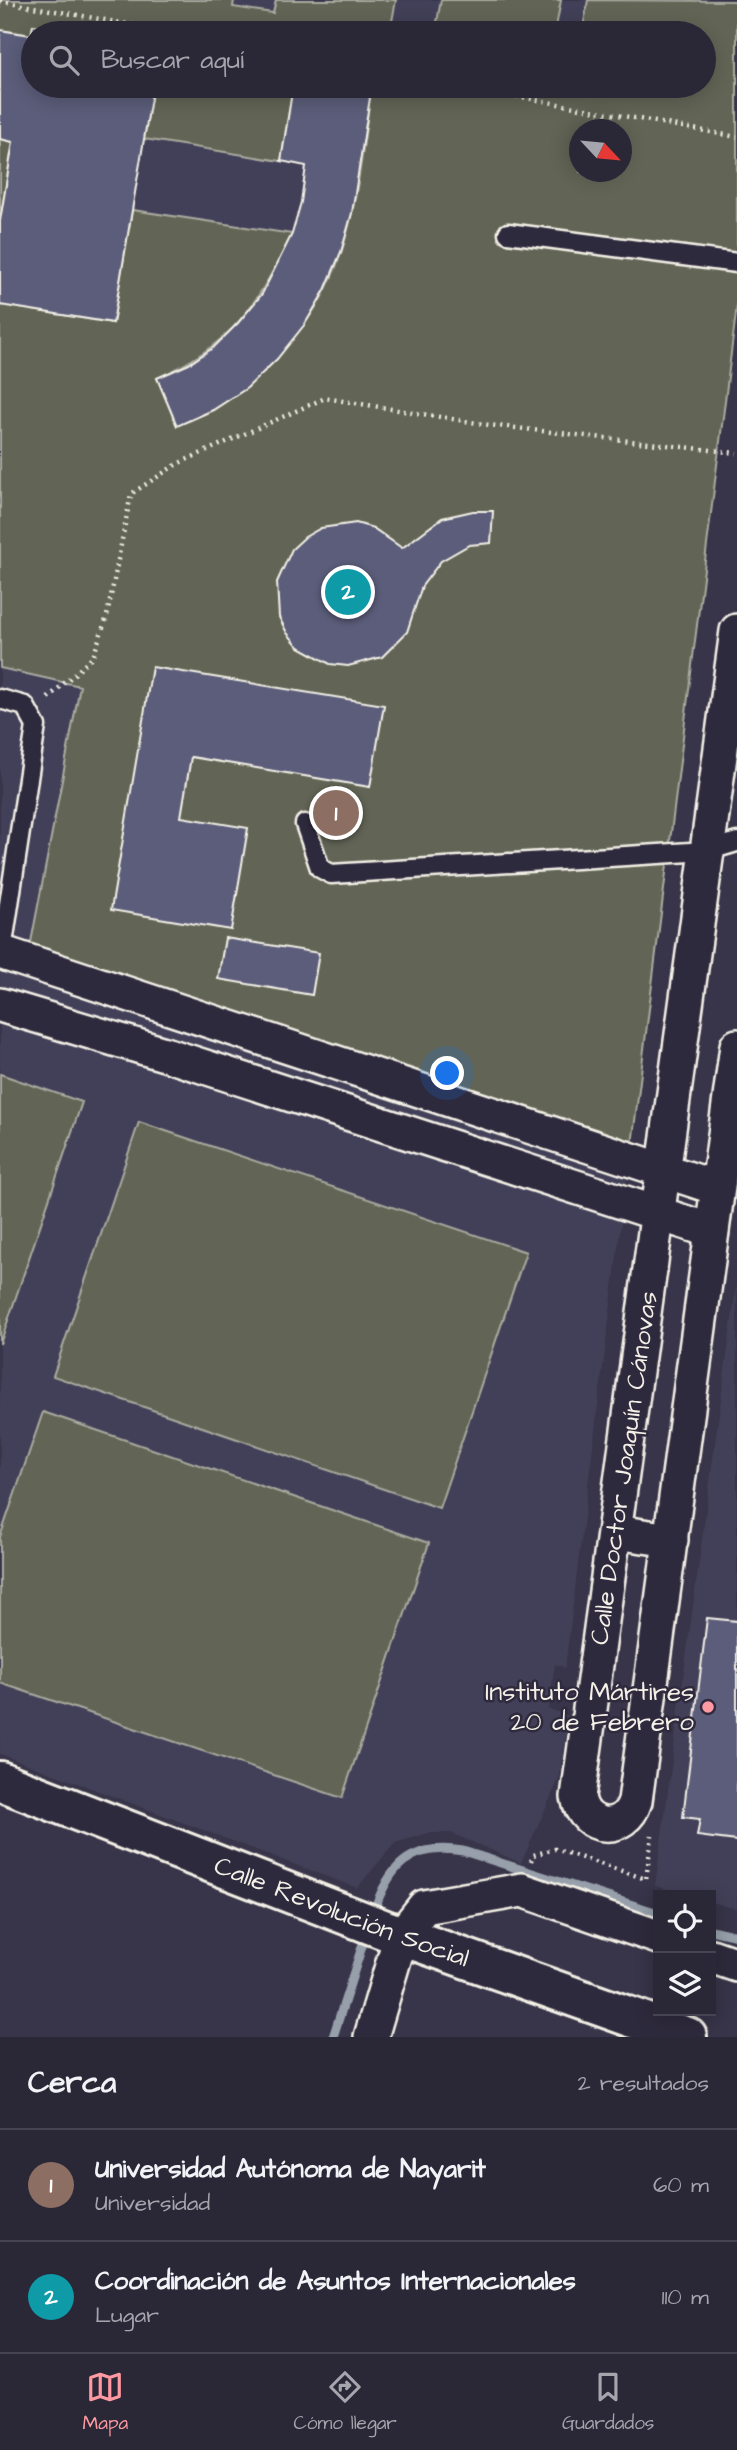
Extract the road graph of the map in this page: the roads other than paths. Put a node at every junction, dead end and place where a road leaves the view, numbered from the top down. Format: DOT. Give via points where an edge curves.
graph roads {
  1 [pos="508,233"];
  2 [pos="737,263"];
  3 [pos="737,631"];
  4 [pos="0,699"];
  5 [pos="305,824"];
  6 [pos="722,847"];
  7 [pos="5,904"];
  8 [pos="1,955"];
  9 [pos="0,1005"];
  10 [pos="188,1016"];
  11 [pos="737,1046"];
  12 [pos="168,1055"];
  13 [pos="665,1172"];
  14 [pos="717,1188"];
  15 [pos="660,1214"];
  16 [pos="712,1231"];
  17 [pos="615,1532"];
  18 [pos="671,1540"];
  19 [pos="0,1781"];
  20 [pos="395,1933"];
  21 [pos="653,1935"];
  22 [pos="716,1958"];
  23 [pos="737,1965"];
  24 [pos="371,2037"];
  25 [pos="687,2037"];
  1 -- 2 [label="lane"];
  3 -- 6 [label="street, Calle Doctor Joaquín Cánovas"];
  4 -- 7 [label="lane" via="25,706 36,726"];
  5 -- 6 [label="lane" via="320,868 331,874"];
  6 -- 13 [label="street, Calle Doctor Joaquín Cánovas"];
  7 -- 8 [label="lane"];
  8 -- 10 [label="street"];
  9 -- 12 [label="street"];
  10 -- 12 [label="street"];
  10 -- 13 [label="street"];
  11 -- 14 [label="street, Calle Doctor Joaquín Cánovas"];
  12 -- 15 [label="street"];
  13 -- 14 [label="street"];
  13 -- 15 [label="street, Calle Doctor Joaquín Cánovas"];
  14 -- 16 [label="street, Calle Doctor Joaquín Cánovas"];
  15 -- 16 [label="street"];
  15 -- 17 [label="street, Calle Doctor Joaquín Cánovas"];
  16 -- 18 [label="street, Calle Doctor Joaquín Cánovas"];
  17 -- 18 [label="street"];
  17 -- 18 [label="street, Calle Doctor Joaquín Cánovas" via="578,1797 584,1815 600,1825 626,1818 635,1801"];
  19 -- 20 [label="main road, Calle Revolución Social"];
  20 -- 21 [label="street" via="424,1907 522,1890"];
  20 -- 24 [label="street"];
  20 -- 25 [label="main road, Calle Revolución Social"];
  22 -- 23 [label="street"];
}
